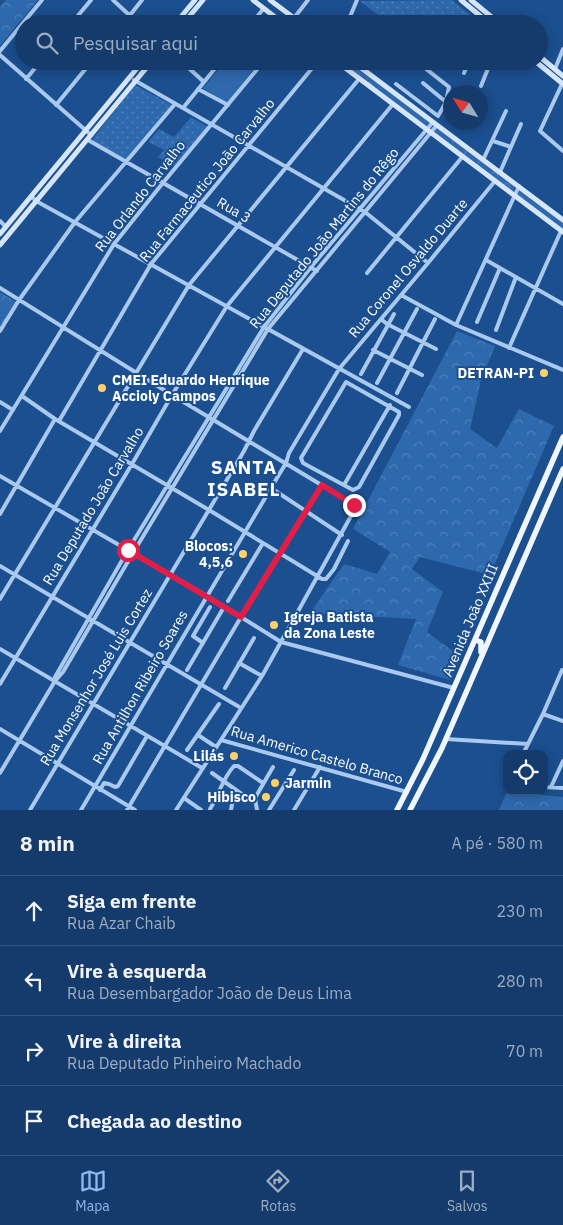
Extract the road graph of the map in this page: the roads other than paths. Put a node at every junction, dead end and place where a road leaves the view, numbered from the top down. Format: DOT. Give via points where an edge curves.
graph roads {
  1 [pos="42,0"];
  2 [pos="91,0"];
  3 [pos="113,0"];
  4 [pos="142,0"];
  5 [pos="195,0"];
  6 [pos="203,0"];
  7 [pos="253,0"];
  8 [pos="270,0"];
  9 [pos="308,0"];
  10 [pos="357,0"];
  11 [pos="461,0"];
  12 [pos="471,0"];
  13 [pos="478,6"];
  14 [pos="264,8"];
  15 [pos="474,11"];
  16 [pos="485,11"];
  17 [pos="30,15"];
  18 [pos="78,15"];
  19 [pos="129,15"];
  20 [pos="131,15"];
  21 [pos="182,15"];
  22 [pos="190,15"];
  23 [pos="258,15"];
  24 [pos="273,15"];
  25 [pos="290,15"];
  26 [pos="296,15"];
  27 [pos="351,15"];
  28 [pos="478,15"];
  29 [pos="482,15"];
  30 [pos="490,15"];
  31 [pos="15,33"];
  32 [pos="563,49"];
  33 [pos="0,51"];
  34 [pos="0,55"];
  35 [pos="548,63"];
  36 [pos="15,69"];
  37 [pos="555,69"];
  38 [pos="16,70"];
  39 [pos="33,70"];
  40 [pos="85,70"];
  41 [pos="136,70"];
  42 [pos="144,70"];
  43 [pos="190,70"];
  44 [pos="214,70"];
  45 [pos="257,70"];
  46 [pos="311,70"];
  47 [pos="348,70"];
  48 [pos="364,70"];
  49 [pos="428,70"];
  50 [pos="465,70"];
  51 [pos="487,70"];
  52 [pos="547,70"];
  53 [pos="464,73"];
  54 [pos="563,76"];
  55 [pos="130,77"];
  56 [pos="26,79"];
  57 [pos="359,79"];
  58 [pos="135,81"];
  59 [pos="204,82"];
  60 [pos="396,84"];
  61 [pos="423,84"];
  62 [pos="563,84"];
  63 [pos="447,85"];
  64 [pos="481,85"];
  65 [pos="198,89"];
  66 [pos="443,100"];
  67 [pos="175,104"];
  68 [pos="393,104"];
  69 [pos="56,105"];
  70 [pos="228,105"];
  71 [pos="443,107"];
  72 [pos="183,108"];
  73 [pos="506,111"];
  74 [pos="438,116"];
  75 [pos="435,123"];
  76 [pos="521,124"];
  77 [pos="211,125"];
  78 [pos="86,130"];
  79 [pos="429,131"];
  80 [pos="90,138"];
  81 [pos="493,141"];
  82 [pos="249,146"];
  83 [pos="511,147"];
  84 [pos="563,151"];
  85 [pos="463,156"];
  86 [pos="483,160"];
  87 [pos="126,162"];
  88 [pos="286,167"];
  89 [pos="500,172"];
  90 [pos="495,181"];
  91 [pos="162,184"];
  92 [pos="519,186"];
  93 [pos="324,188"];
  94 [pos="31,196"];
  95 [pos="514,196"];
  96 [pos="36,201"];
  97 [pos="200,204"];
  98 [pos="361,209"];
  99 [pos="365,212"];
  100 [pos="563,220"];
  101 [pos="0,221"];
  102 [pos="75,222"];
  103 [pos="238,225"];
  104 [pos="6,227"];
  105 [pos="562,231"];
  106 [pos="0,234"];
  107 [pos="397,237"];
  108 [pos="114,244"];
  109 [pos="0,246"];
  110 [pos="274,248"];
  111 [pos="486,260"];
  112 [pos="428,263"];
  113 [pos="151,264"];
  114 [pos="310,267"];
  115 [pos="500,268"];
  116 [pos="317,271"];
  117 [pos="368,273"];
  118 [pos="516,278"];
  119 [pos="189,286"];
  120 [pos="0,288"];
  121 [pos="536,289"];
  122 [pos="401,295"];
  123 [pos="19,300"];
  124 [pos="563,304"];
  125 [pos="227,306"];
  126 [pos="417,309"];
  127 [pos="394,314"];
  128 [pos="381,319"];
  129 [pos="435,319"];
  130 [pos="477,322"];
  131 [pos="387,324"];
  132 [pos="456,325"];
  133 [pos="63,328"];
  134 [pos="266,328"];
  135 [pos="496,330"];
  136 [pos="0,331"];
  137 [pos="404,333"];
  138 [pos="423,342"];
  139 [pos="436,348"];
  140 [pos="509,348"];
  141 [pos="303,349"];
  142 [pos="373,350"];
  143 [pos="101,351"];
  144 [pos="390,359"];
  145 [pos="339,369"];
  146 [pos="409,369"];
  147 [pos="563,370"];
  148 [pos="136,373"];
  149 [pos="361,374"];
  150 [pos="422,375"];
  151 [pos="377,383"];
  152 [pos="397,393"];
  153 [pos="172,395"];
  154 [pos="22,396"];
  155 [pos="0,402"];
  156 [pos="390,405"];
  157 [pos="409,407"];
  158 [pos="13,410"];
  159 [pos="314,410"];
  160 [pos="325,416"];
  161 [pos="208,417"];
  162 [pos="309,419"];
  163 [pos="57,420"];
  164 [pos="214,420"];
  165 [pos="320,425"];
  166 [pos="0,431"];
  167 [pos="563,438"];
  168 [pos="94,441"];
  169 [pos="249,441"];
  170 [pos="286,463"];
  171 [pos="132,464"];
  172 [pos="563,469"];
  173 [pos="0,476"];
  174 [pos="167,485"];
  175 [pos="322,485"];
  176 [pos="344,485"];
  177 [pos="16,486"];
  178 [pos="172,488"];
  179 [pos="271,488"];
  180 [pos="55,508"];
  181 [pos="209,510"];
  182 [pos="305,512"];
  183 [pos="0,514"];
  184 [pos="92,530"];
  185 [pos="245,532"];
  186 [pos="342,535"];
  187 [pos="348,541"];
  188 [pos="263,543"];
  189 [pos="128,550"];
  190 [pos="133,553"];
  191 [pos="280,554"];
  192 [pos="0,566"];
  193 [pos="15,575"];
  194 [pos="170,576"];
  195 [pos="318,577"];
  196 [pos="207,596"];
  197 [pos="52,597"];
  198 [pos="0,599"];
  199 [pos="228,601"];
  200 [pos="210,607"];
  201 [pos="224,607"];
  202 [pos="241,617"];
  203 [pos="89,618"];
  204 [pos="94,621"];
  205 [pos="254,638"];
  206 [pos="475,640"];
  207 [pos="130,642"];
  208 [pos="282,642"];
  209 [pos="203,643"];
  210 [pos="0,649"];
  211 [pos="481,657"];
  212 [pos="16,658"];
  213 [pos="239,663"];
  214 [pos="166,665"];
  215 [pos="187,670"];
  216 [pos="562,670"];
  217 [pos="262,676"];
  218 [pos="55,681"];
  219 [pos="0,684"];
  220 [pos="202,686"];
  221 [pos="225,688"];
  222 [pos="454,688"];
  223 [pos="93,704"];
  224 [pos="219,704"];
  225 [pos="241,708"];
  226 [pos="543,714"];
  227 [pos="563,721"];
  228 [pos="130,725"];
  229 [pos="0,729"];
  230 [pos="198,735"];
  231 [pos="147,736"];
  232 [pos="446,739"];
  233 [pos="221,740"];
  234 [pos="20,741"];
  235 [pos="528,744"];
  236 [pos="164,746"];
  237 [pos="216,747"];
  238 [pos="187,750"];
  239 [pos="525,750"];
  240 [pos="563,761"];
  241 [pos="58,764"];
  242 [pos="273,767"];
  243 [pos="320,767"];
  244 [pos="202,768"];
  245 [pos="294,770"];
  246 [pos="212,772"];
  247 [pos="0,773"];
  248 [pos="224,780"];
  249 [pos="264,783"];
  250 [pos="95,787"];
  251 [pos="551,787"];
  252 [pos="563,788"];
  253 [pos="100,790"];
  254 [pos="239,792"];
  255 [pos="406,793"];
  256 [pos="184,798"];
  257 [pos="255,798"];
  258 [pos="128,808"];
  259 [pos="210,808"];
  260 [pos="30,810"];
  261 [pos="80,810"];
  262 [pos="135,810"];
  263 [pos="176,810"];
  264 [pos="201,810"];
  265 [pos="231,810"];
  266 [pos="257,810"];
  267 [pos="270,810"];
  268 [pos="294,810"];
  269 [pos="399,810"];
  270 [pos="410,810"];
  1 -- 17 [label="street"];
  2 -- 18 [label="street"];
  3 -- 19 [label="street"];
  4 -- 20 [label="street"];
  5 -- 21 [label="main road"];
  6 -- 22 [label="main road"];
  7 -- 14 [label="main road"];
  8 -- 25 [label="main road"];
  9 -- 26 [label="street"];
  10 -- 27 [label="street"];
  11 -- 15 [label="main road"];
  12 -- 13 [label="main road"];
  13 -- 15 [label="main road"];
  13 -- 16 [label="main road"];
  14 -- 23 [label="street"];
  14 -- 24 [label="main road"];
  15 -- 28 [label="main road"];
  16 -- 29 [label="main road"];
  16 -- 30 [label="main road"];
  31 -- 33 [label="street"];
  32 -- 37 [label="street"];
  34 -- 36 [label="street, Rua 3"];
  35 -- 37 [label="main road"];
  37 -- 54 [label="main road"];
  38 -- 56 [label="street, Rua 3"];
  39 -- 56 [label="street"];
  40 -- 69 [label="street"];
  41 -- 55 [label="main road"];
  42 -- 58 [label="main road"];
  43 -- 59 [label="street"];
  44 -- 59 [label="street"];
  45 -- 70 [label="street, Rua Orlando Carvalho"];
  46 -- 82 [label="street, Rua Farmaceutico João Carvalho"];
  47 -- 57 [label="main road"];
  48 -- 75 [label="main road"];
  49 -- 63 [label="street"];
  50 -- 53 [label="street"];
  51 -- 64 [label="street"];
  52 -- 62 [label="main road"];
  55 -- 58 [label="street"];
  55 -- 78 [label="main road"];
  56 -- 69 [label="street, Rua 3"];
  57 -- 68 [label="main road"];
  57 -- 88 [label="street"];
  58 -- 67 [label="street"];
  58 -- 80 [label="main road"];
  59 -- 65 [label="street"];
  60 -- 74 [label="street"];
  61 -- 66 [label="street"];
  62 -- 84 [label="street" via="540,131"];
  65 -- 70 [label="street"];
  65 -- 72 [label="street"];
  67 -- 72 [label="street"];
  67 -- 87 [label="street"];
  68 -- 79 [label="main road"];
  68 -- 93 [label="street, Rua Deputado João Carvalho"];
  69 -- 78 [label="street, Rua 3"];
  70 -- 77 [label="street, Rua Orlando Carvalho"];
  71 -- 74 [label="street, Rua Deputado João Martins do Rêgo"];
  72 -- 77 [label="street"];
  73 -- 81 [label="street"];
  74 -- 75 [label="street, Rua Deputado João Martins do Rêgo"];
  75 -- 79 [label="street, Rua Deputado João Martins do Rêgo"];
  75 -- 86 [label="main road"];
  76 -- 83 [label="street"];
  77 -- 82 [label="street"];
  77 -- 91 [label="street, Rua Orlando Carvalho"];
  78 -- 80 [label="street, Rua 3"];
  78 -- 94 [label="main road"];
  79 -- 85 [label="main road"];
  79 -- 98 [label="street, Rua Deputado João Martins do Rêgo"];
  79 -- 99 [label="street, Rua Deputado João Martins do Rêgo"];
  80 -- 87 [label="street, Rua 3"];
  80 -- 96 [label="main road"];
  81 -- 83 [label="street"];
  81 -- 86 [label="street"];
  82 -- 88 [label="street"];
  82 -- 97 [label="street, Rua Farmaceutico João Carvalho"];
  83 -- 89 [label="street"];
  85 -- 90 [label="main road"];
  85 -- 107 [label="street"];
  86 -- 89 [label="main road"];
  87 -- 91 [label="street, Rua 3"];
  87 -- 102 [label="street"];
  88 -- 93 [label="street"];
  88 -- 103 [label="street"];
  89 -- 92 [label="main road"];
  90 -- 95 [label="main road"];
  90 -- 112 [label="street, Rua Coronel Osvaldo Duarte"];
  91 -- 97 [label="street, Rua 3"];
  91 -- 108 [label="street, Rua Orlando Carvalho"];
  92 -- 95 [label="street"];
  92 -- 100 [label="main road"];
  93 -- 98 [label="street"];
  93 -- 110 [label="street, Rua Deputado João Carvalho"];
  94 -- 96 [label="street"];
  94 -- 104 [label="main road"];
  95 -- 105 [label="main road"];
  95 -- 111 [label="street"];
  96 -- 102 [label="street"];
  96 -- 109 [label="main road"];
  97 -- 103 [label="street, Rua 3"];
  97 -- 113 [label="street, Rua Farmaceutico João Carvalho"];
  98 -- 99 [label="street"];
  98 -- 114 [label="street, Rua Deputado João Martins do Rêgo"];
  99 -- 107 [label="street"];
  99 -- 116 [label="street, Rua Deputado João Martins do Rêgo"];
  101 -- 104 [label="street"];
  102 -- 108 [label="street"];
  102 -- 123 [label="street"];
  103 -- 110 [label="street, Rua 3"];
  103 -- 119 [label="street"];
  104 -- 106 [label="main road"];
  105 -- 121 [label="street"];
  107 -- 112 [label="street"];
  107 -- 117 [label="street"];
  108 -- 113 [label="street"];
  108 -- 133 [label="street, Rua Orlando Carvalho"];
  110 -- 114 [label="street, Rua 3"];
  110 -- 125 [label="street, Rua Deputado João Carvalho"];
  111 -- 115 [label="street"];
  111 -- 132 [label="street"];
  112 -- 122 [label="street, Rua Coronel Osvaldo Duarte"];
  113 -- 119 [label="street"];
  113 -- 143 [label="street, Rua Farmaceutico João Carvalho"];
  114 -- 116 [label="street, Rua 3"];
  114 -- 134 [label="street, Rua Deputado João Martins do Rêgo"];
  115 -- 118 [label="street"];
  115 -- 130 [label="street"];
  116 -- 134 [label="street, Rua Deputado João Martins do Rêgo"];
  118 -- 121 [label="street"];
  118 -- 135 [label="street"];
  119 -- 125 [label="street"];
  119 -- 148 [label="street"];
  120 -- 123 [label="street"];
  121 -- 124 [label="street"];
  121 -- 140 [label="street"];
  122 -- 128 [label="street, Rua Coronel Osvaldo Duarte"];
  122 -- 132 [label="street"];
  123 -- 133 [label="street"];
  123 -- 136 [label="street"];
  125 -- 134 [label="street"];
  125 -- 153 [label="street, Rua Deputado João Carvalho"];
  126 -- 137 [label="street"];
  127 -- 131 [label="street"];
  128 -- 131 [label="street"];
  128 -- 145 [label="street, Rua Coronel Osvaldo Duarte"];
  129 -- 138 [label="street"];
  131 -- 137 [label="street"];
  131 -- 142 [label="street"];
  132 -- 140 [label="street"];
  133 -- 143 [label="street"];
  133 -- 154 [label="street, Rua Orlando Carvalho"];
  134 -- 141 [label="street"];
  134 -- 161 [label="street, Rua Deputado João Martins do Rêgo"];
  134 -- 164 [label="street, Rua Deputado João Martins do Rêgo"];
  137 -- 138 [label="street"];
  137 -- 144 [label="street"];
  138 -- 139 [label="street"];
  138 -- 146 [label="street"];
  140 -- 147 [label="street"];
  141 -- 145 [label="street"];
  141 -- 169 [label="street, Rua Monsenhor José Luis Cortez"];
  142 -- 144 [label="street"];
  142 -- 149 [label="street"];
  143 -- 148 [label="street"];
  143 -- 163 [label="street, Rua Farmaceutico João Carvalho"];
  144 -- 146 [label="street"];
  144 -- 151 [label="street"];
  145 -- 157 [label="street"];
  145 -- 159 [label="street, Rua Antilhon Ribeiro Soares"];
  146 -- 150 [label="street"];
  146 -- 152 [label="street"];
  148 -- 153 [label="street"];
  148 -- 168 [label="street"];
  153 -- 161 [label="street"];
  153 -- 171 [label="street, Rua Deputado João Carvalho"];
  154 -- 158 [label="street, Rua Orlando Carvalho"];
  154 -- 163 [label="street"];
  155 -- 158 [label="street"];
  156 -- 160 [label="street" via="346,382"];
  156 -- 176 [label="street"];
  156 -- 176 [label="street" via="398,410 399,416 359,487 353,490"];
  158 -- 166 [label="street, Rua Orlando Carvalho"];
  159 -- 160 [label="street"];
  159 -- 162 [label="street, Rua Antilhon Ribeiro Soares"];
  160 -- 165 [label="street"];
  161 -- 164 [label="street"];
  161 -- 174 [label="street, Rua Deputado João Martins do Rêgo"];
  162 -- 165 [label="street"];
  162 -- 170 [label="street, Rua Antilhon Ribeiro Soares"];
  163 -- 168 [label="street"];
  163 -- 177 [label="street, Rua Farmaceutico João Carvalho"];
  164 -- 169 [label="street"];
  164 -- 178 [label="street, Rua Deputado João Martins do Rêgo"];
  165 -- 176 [label="street" via="301,458 303,463"];
  167 -- 206 [label="main road, Avenida João XXIII"];
  168 -- 171 [label="street"];
  168 -- 180 [label="street"];
  169 -- 170 [label="street"];
  169 -- 181 [label="street, Rua Monsenhor José Luis Cortez"];
  170 -- 175 [label="street"];
  170 -- 179 [label="street, Rua Antilhon Ribeiro Soares"];
  171 -- 174 [label="street"];
  171 -- 184 [label="street, Rua Deputado João Carvalho"];
  172 -- 211 [label="main road, Avenida João XXIII"];
  173 -- 177 [label="street"];
  174 -- 178 [label="street"];
  174 -- 189 [label="street, Rua Deputado João Martins do Rêgo"];
  175 -- 182 [label="street"];
  175 -- 186 [label="street" via="352,503 356,509"];
  177 -- 180 [label="street"];
  177 -- 183 [label="street, Rua Farmaceutico João Carvalho"];
  178 -- 181 [label="street"];
  178 -- 190 [label="street, Rua Deputado João Martins do Rêgo"];
  179 -- 182 [label="street"];
  179 -- 185 [label="street, Rua Antilhon Ribeiro Soares"];
  180 -- 184 [label="street"];
  180 -- 193 [label="street"];
  181 -- 185 [label="street"];
  181 -- 194 [label="street, Rua Monsenhor José Luis Cortez"];
  182 -- 186 [label="street"];
  182 -- 191 [label="street"];
  184 -- 189 [label="street"];
  184 -- 197 [label="street, Rua Deputado João Carvalho"];
  185 -- 188 [label="street"];
  185 -- 196 [label="street, Rua Antilhon Ribeiro Soares"];
  186 -- 195 [label="street"];
  187 -- 195 [label="street" via="326,579"];
  188 -- 191 [label="street"];
  188 -- 199 [label="street"];
  189 -- 190 [label="street"];
  189 -- 203 [label="street, Rua Deputado João Martins do Rêgo"];
  190 -- 194 [label="street"];
  190 -- 204 [label="street, Rua Deputado João Martins do Rêgo"];
  191 -- 195 [label="street"];
  191 -- 202 [label="street"];
  192 -- 193 [label="street"];
  193 -- 197 [label="street"];
  193 -- 198 [label="street"];
  194 -- 196 [label="street"];
  194 -- 207 [label="street, Rua Monsenhor José Luis Cortez"];
  195 -- 208 [label="street"];
  196 -- 201 [label="street"];
  196 -- 214 [label="street, Rua Antilhon Ribeiro Soares"];
  197 -- 203 [label="street"];
  197 -- 212 [label="street, Rua Deputado João Carvalho"];
  200 -- 209 [label="street" via="193,636"];
  201 -- 202 [label="street"];
  201 -- 209 [label="street"];
  202 -- 208 [label="street"];
  202 -- 220 [label="street"];
  203 -- 204 [label="street"];
  203 -- 218 [label="street, Rua Deputado João Martins do Rêgo"];
  204 -- 207 [label="street"];
  204 -- 218 [label="street, Rua Deputado João Martins do Rêgo"];
  205 -- 213 [label="street"];
  206 -- 211 [label="main road" via="482,643"];
  206 -- 222 [label="main road, Avenida João XXIII"];
  207 -- 214 [label="street"];
  207 -- 223 [label="street, Rua Monsenhor José Luis Cortez"];
  208 -- 217 [label="street"];
  208 -- 222 [label="street"];
  209 -- 215 [label="street"];
  210 -- 212 [label="street"];
  211 -- 232 [label="main road, Avenida João XXIII"];
  212 -- 218 [label="street"];
  212 -- 219 [label="street, Rua Deputado João Carvalho"];
  213 -- 217 [label="street"];
  213 -- 221 [label="street"];
  214 -- 220 [label="street"];
  214 -- 228 [label="street, Rua Antilhon Ribeiro Soares"];
  216 -- 226 [label="street"];
  217 -- 225 [label="street"];
  218 -- 223 [label="street"];
  218 -- 234 [label="street"];
  220 -- 225 [label="street"];
  220 -- 236 [label="street"];
  222 -- 255 [label="main road, Avenida João XXIII"];
  223 -- 228 [label="street"];
  223 -- 241 [label="street, Rua Monsenhor José Luis Cortez"];
  224 -- 230 [label="street"];
  225 -- 233 [label="street"];
  226 -- 227 [label="street"];
  226 -- 235 [label="street"];
  228 -- 231 [label="street"];
  228 -- 250 [label="street, Rua Antilhon Ribeiro Soares"];
  229 -- 234 [label="street"];
  230 -- 237 [label="street"];
  230 -- 238 [label="street"];
  231 -- 236 [label="street"];
  231 -- 253 [label="street" via="118,786 104,783"];
  232 -- 235 [label="street"];
  232 -- 270 [label="main road, Avenida João XXIII"];
  233 -- 237 [label="street"];
  233 -- 243 [label="street, Rua Americo Castelo Branco"];
  234 -- 241 [label="street"];
  234 -- 247 [label="street"];
  235 -- 239 [label="street"];
  236 -- 244 [label="street"];
  236 -- 258 [label="street"];
  237 -- 244 [label="street"];
  240 -- 251 [label="street"];
  241 -- 250 [label="street"];
  241 -- 260 [label="street, Rua Monsenhor José Luis Cortez"];
  242 -- 249 [label="street"];
  243 -- 255 [label="street, Rua Americo Castelo Branco"];
  243 -- 268 [label="street"];
  244 -- 256 [label="street"];
  245 -- 267 [label="street"];
  246 -- 248 [label="street"];
  248 -- 249 [label="street" via="236,766"];
  248 -- 254 [label="street"];
  248 -- 259 [label="street"];
  249 -- 257 [label="street"];
  250 -- 253 [label="street"];
  250 -- 261 [label="street, Rua Antilhon Ribeiro Soares"];
  251 -- 252 [label="street"];
  253 -- 258 [label="street"];
  254 -- 257 [label="street"];
  254 -- 265 [label="street"];
  255 -- 269 [label="main road, Avenida João XXIII"];
  256 -- 263 [label="street"];
  256 -- 264 [label="street"];
  257 -- 266 [label="street"];
  258 -- 262 [label="street"];
}
